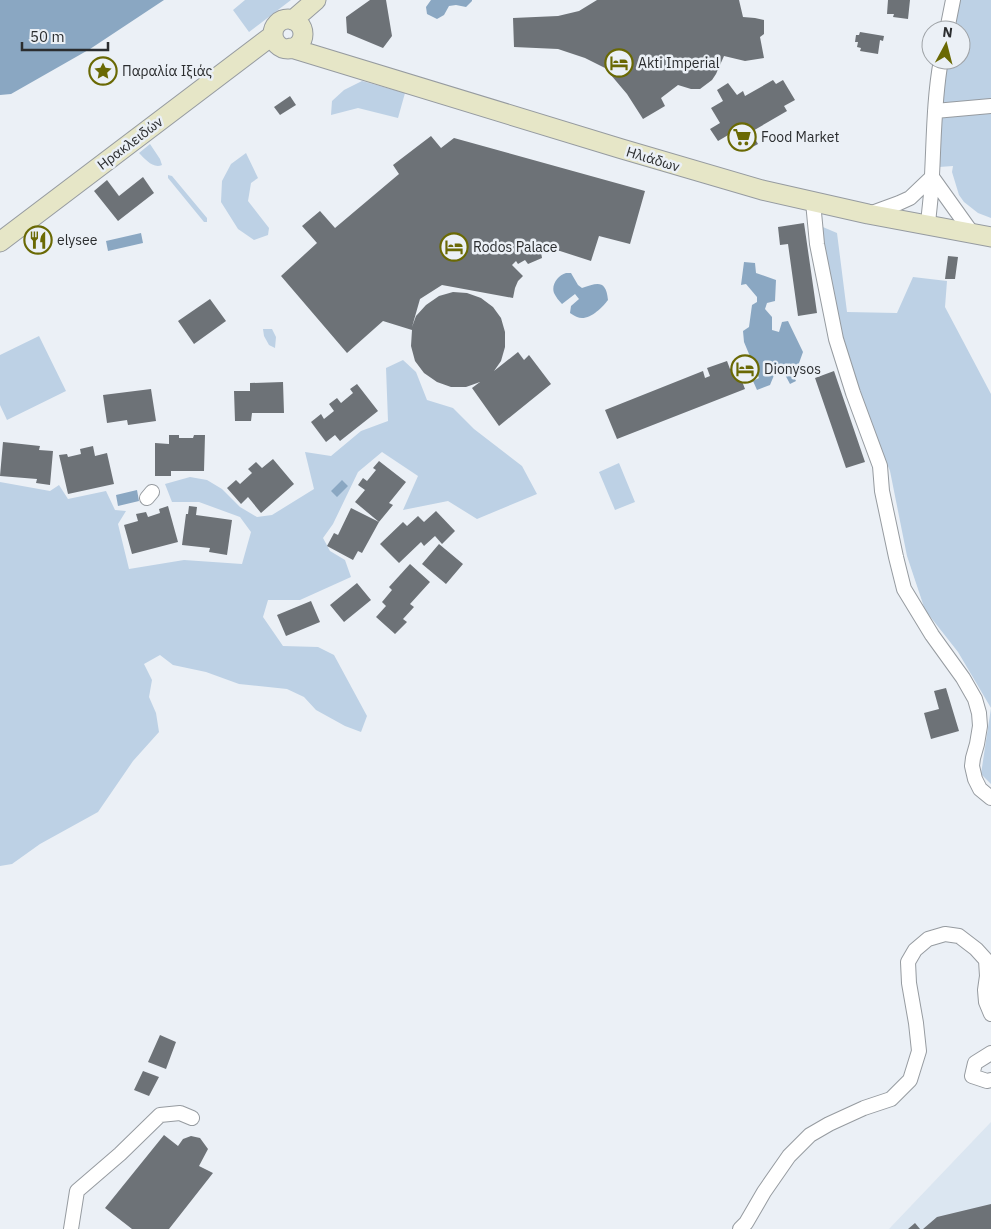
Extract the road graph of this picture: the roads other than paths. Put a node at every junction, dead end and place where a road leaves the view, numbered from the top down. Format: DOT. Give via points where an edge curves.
graph roads {
  1 [pos="953,0"];
  2 [pos="949,20"];
  3 [pos="291,30"];
  4 [pos="940,70"];
  5 [pos="991,106"];
  6 [pos="935,111"];
  7 [pos="932,177"];
  8 [pos="813,202"];
  9 [pos="868,214"];
  10 [pos="928,225"];
  11 [pos="972,233"];
  12 [pos="991,237"];
  13 [pos="0,242"];
  14 [pos="991,798"];
  15 [pos="991,1014"];
  16 [pos="991,1053"];
  17 [pos="991,1080"];
  18 [pos="192,1118"];
  19 [pos="70,1229"];
  20 [pos="740,1229"];
  1 -- 2 [label="street"];
  3 -- 8 [label="street, Ηλιάδων" via="321,58 710,176"];
  3 -- 13 [label="street, Ηρακλειδών"];
  4 -- 6 [label="street"];
  5 -- 6 [label="street"];
  6 -- 7 [label="street"];
  7 -- 9 [label="street" via="910,198"];
  7 -- 10 [label="street"];
  7 -- 11 [label="street"];
  8 -- 9 [label="street, Ηλιάδων"];
  8 -- 14 [label="street" via="816,244 836,339 880,466 882,491 904,589 975,699 980,726 972,766 980,789"];
  9 -- 10 [label="street, Ηλιάδων"];
  10 -- 11 [label="street, Ηλιάδων"];
  11 -- 12 [label="street, Ηλιάδων"];
  15 -- 20 [label="street" via="986,1002 986,960 959,936 945,934 928,939 908,962 919,1051 910,1080 890,1099 829,1124 810,1136 788,1156"];
  16 -- 17 [label="street" via="975,1063 972,1076"];
  18 -- 19 [label="street" via="180,1113 160,1115 77,1191"];
}
